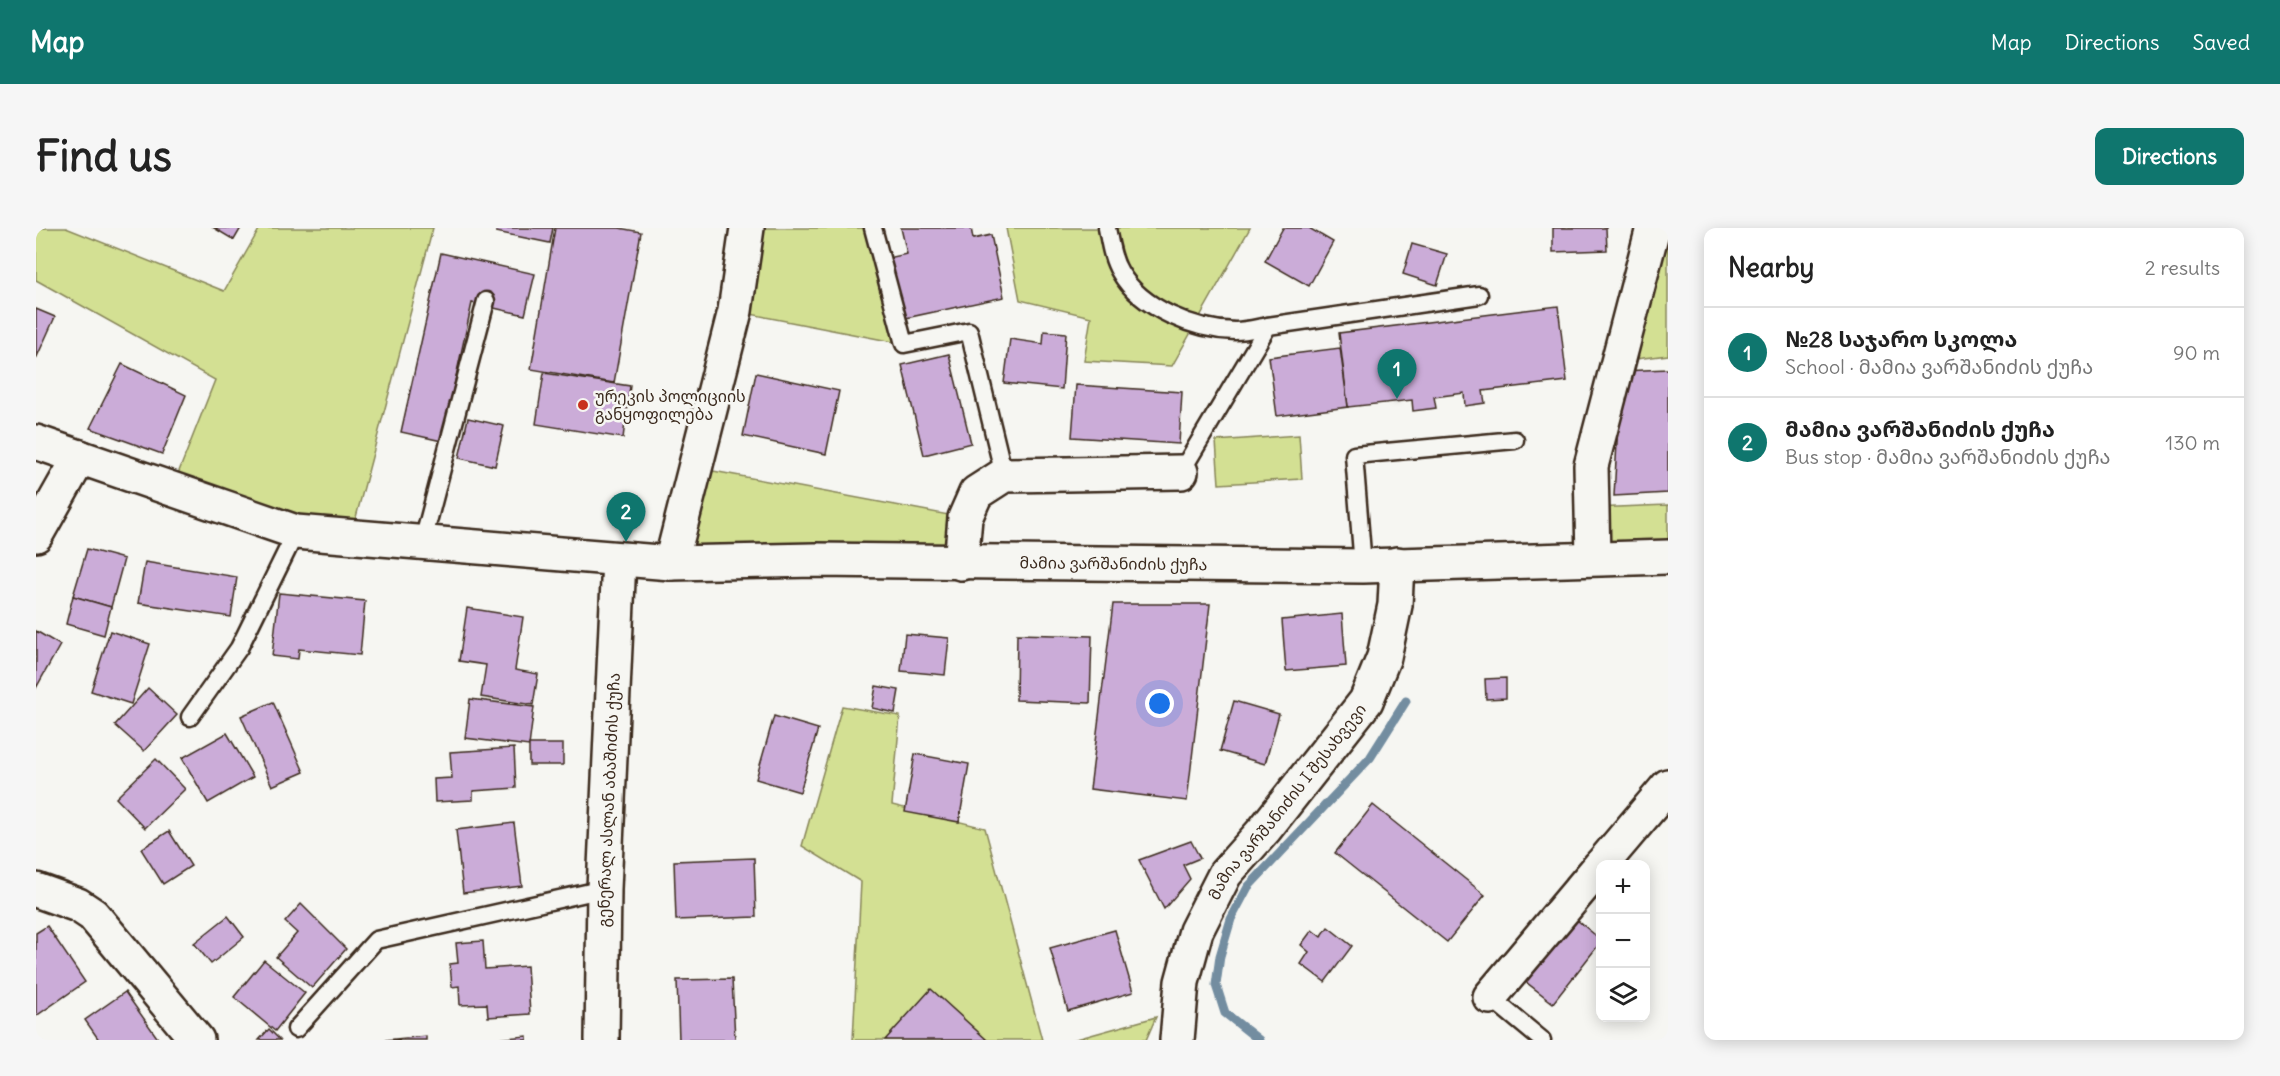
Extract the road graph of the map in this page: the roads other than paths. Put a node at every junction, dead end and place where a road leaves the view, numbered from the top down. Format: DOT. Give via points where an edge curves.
graph roads {
  1 [pos="747,228"];
  2 [pos="873,228"];
  3 [pos="1107,228"];
  4 [pos="1653,228"];
  5 [pos="1479,295"];
  6 [pos="486,301"];
  7 [pos="1268,326"];
  8 [pos="1515,440"];
  9 [pos="36,442"];
  10 [pos="80,457"];
  11 [pos="1181,472"];
  12 [pos="1005,475"];
  13 [pos="296,532"];
  14 [pos="36,535"];
  15 [pos="423,541"];
  16 [pos="1668,557"];
  17 [pos="1593,558"];
  18 [pos="619,559"];
  19 [pos="671,563"];
  20 [pos="961,563"];
  21 [pos="1397,564"];
  22 [pos="1363,566"];
  23 [pos="190,717"];
  24 [pos="1668,786"];
  25 [pos="1605,860"];
  26 [pos="1596,871"];
  27 [pos="604,889"];
  28 [pos="36,890"];
  29 [pos="1490,997"];
  30 [pos="296,1029"];
  31 [pos="196,1040"];
  32 [pos="602,1040"];
  33 [pos="1177,1040"];
  34 [pos="1542,1040"];
  1 -- 19 [label="street" via="735,311"];
  2 -- 12 [label="lane" via="904,344 969,331"];
  3 -- 7 [label="lane" via="1120,273 1144,299 1192,325 1236,331"];
  4 -- 17 [label="street" via="1591,466"];
  5 -- 7 [label="lane"];
  6 -- 15 [label="lane"];
  7 -- 11 [label="lane"];
  8 -- 22 [label="lane" via="1354,455"];
  9 -- 10 [label="street, მამია ვარშანიძის ქუჩა"];
  10 -- 13 [label="street, მამია ვარშანიძის ქუჩა"];
  10 -- 14 [label="street"];
  11 -- 12 [label="street"];
  12 -- 20 [label="street" via="976,493 965,518"];
  13 -- 15 [label="street, მამია ვარშანიძის ქუჩა"];
  13 -- 23 [label="lane" via="238,648"];
  15 -- 18 [label="street, მამია ვარშანიძის ქუჩა"];
  16 -- 17 [label="street, მამია ვარშანიძის ქუჩა"];
  17 -- 21 [label="street, მამია ვარშანიძის ქუჩა"];
  18 -- 19 [label="street, მამია ვარშანიძის ქუჩა"];
  18 -- 27 [label="street, გენერალ ასლან აბაშიძის ქუჩა"];
  19 -- 20 [label="street, მამია ვარშანიძის ქუჩა"];
  20 -- 22 [label="street, მამია ვარშანიძის ქუჩა"];
  21 -- 22 [label="street, მამია ვარშანიძის ქუჩა"];
  21 -- 33 [label="street, მამია ვარშანიძის I შესახვევი" via="1395,605 1384,657 1366,701 1265,829 1225,873 1196,931 1182,982"];
  24 -- 25 [label="street"];
  26 -- 29 [label="street"];
  27 -- 30 [label="lane" via="376,940"];
  27 -- 32 [label="street, გენერალ ასლან აბაშიძის ქუჩა"];
  28 -- 31 [label="street" via="78,904 93,915"];
  29 -- 34 [label="lane"];
}
